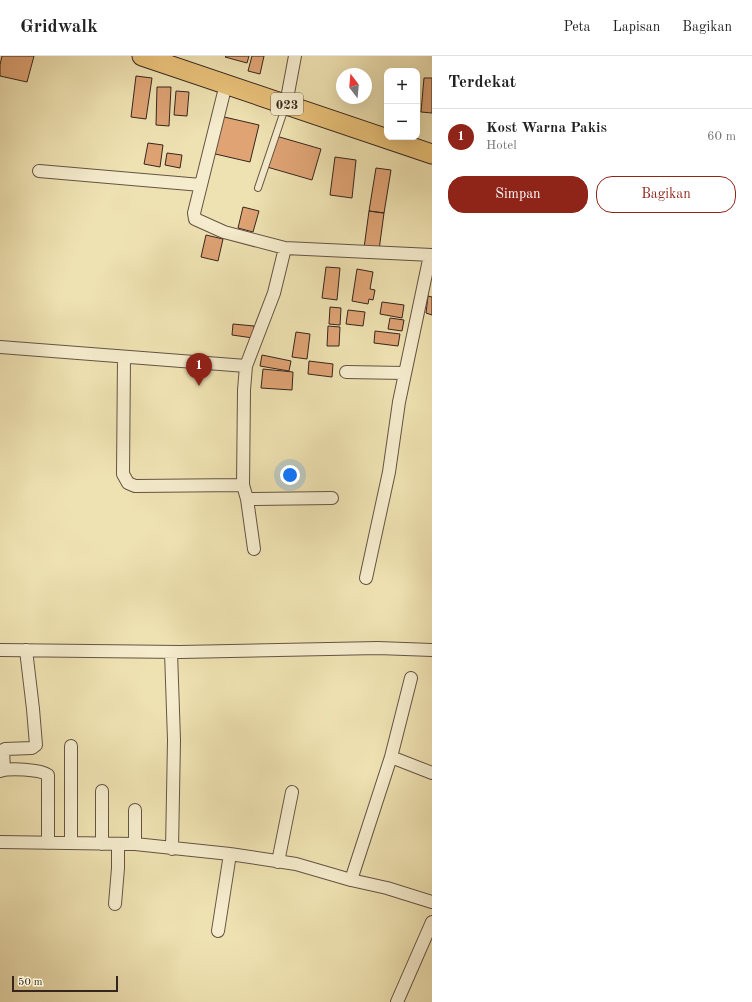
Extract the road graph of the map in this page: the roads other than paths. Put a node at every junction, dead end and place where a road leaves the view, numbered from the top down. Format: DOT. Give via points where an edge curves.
graph roads {
  1 [pos="142,56"];
  2 [pos="295,56"];
  3 [pos="226,84"];
  4 [pos="286,104"];
  5 [pos="432,154"];
  6 [pos="39,171"];
  7 [pos="200,185"];
  8 [pos="258,188"];
  9 [pos="285,248"];
  10 [pos="431,255"];
  11 [pos="0,347"];
  12 [pos="124,357"];
  13 [pos="246,366"];
  14 [pos="346,372"];
  15 [pos="404,374"];
  16 [pos="243,485"];
  17 [pos="332,498"];
  18 [pos="247,499"];
  19 [pos="254,549"];
  20 [pos="366,578"];
  21 [pos="0,650"];
  22 [pos="26,650"];
  23 [pos="432,650"];
  24 [pos="171,652"];
  25 [pos="411,678"];
  26 [pos="71,746"];
  27 [pos="391,757"];
  28 [pos="2,771"];
  29 [pos="432,773"];
  30 [pos="102,791"];
  31 [pos="292,792"];
  32 [pos="135,810"];
  33 [pos="0,842"];
  34 [pos="48,843"];
  35 [pos="71,843"];
  36 [pos="102,844"];
  37 [pos="118,844"];
  38 [pos="136,844"];
  39 [pos="172,849"];
  40 [pos="230,854"];
  41 [pos="278,862"];
  42 [pos="351,880"];
  43 [pos="432,902"];
  44 [pos="115,904"];
  45 [pos="432,922"];
  46 [pos="218,931"];
  47 [pos="398,1002"];
  1 -- 3 [label="main road, 023"];
  2 -- 4 [label="street"];
  3 -- 4 [label="main road, 023"];
  3 -- 7 [label="street"];
  4 -- 5 [label="main road, 023"];
  4 -- 8 [label="lane"];
  6 -- 7 [label="street"];
  7 -- 9 [label="street" via="195,219 224,232"];
  9 -- 10 [label="street"];
  9 -- 13 [label="street" via="274,293"];
  10 -- 15 [label="street"];
  11 -- 12 [label="street"];
  12 -- 13 [label="street"];
  12 -- 16 [label="street" via="123,474 128,483 135,486"];
  13 -- 16 [label="street"];
  14 -- 15 [label="street"];
  15 -- 20 [label="street" via="389,472"];
  16 -- 18 [label="street"];
  17 -- 18 [label="street"];
  18 -- 19 [label="street"];
  21 -- 22 [label="street"];
  22 -- 24 [label="street"];
  22 -- 28 [label="street" via="36,746 3,750"];
  23 -- 24 [label="street" via="378,648"];
  24 -- 39 [label="street" via="174,740"];
  25 -- 27 [label="street"];
  26 -- 35 [label="street"];
  27 -- 29 [label="street"];
  27 -- 42 [label="street"];
  28 -- 34 [label="street" via="48,774"];
  30 -- 36 [label="street"];
  31 -- 41 [label="street"];
  32 -- 38 [label="street"];
  33 -- 34 [label="street"];
  34 -- 35 [label="street"];
  35 -- 36 [label="street"];
  36 -- 37 [label="street"];
  37 -- 38 [label="street"];
  37 -- 44 [label="street"];
  38 -- 39 [label="street"];
  39 -- 40 [label="street"];
  40 -- 41 [label="street"];
  40 -- 46 [label="street"];
  41 -- 42 [label="street" via="296,864"];
  42 -- 43 [label="street"];
  45 -- 47 [label="street"];
}
